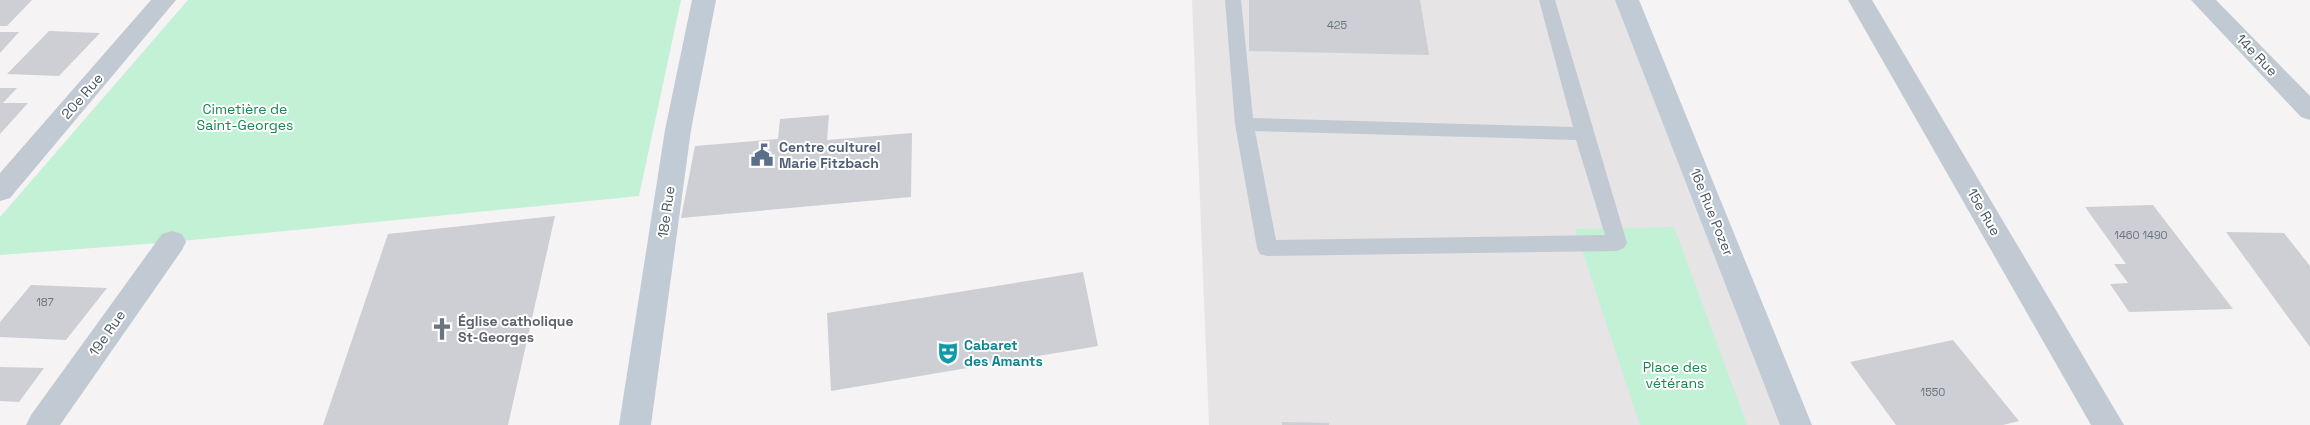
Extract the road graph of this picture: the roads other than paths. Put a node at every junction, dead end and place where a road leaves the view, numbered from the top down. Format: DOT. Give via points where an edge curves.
graph roads {
  1 [pos="164,0"];
  2 [pos="704,0"];
  3 [pos="1233,0"];
  4 [pos="1547,0"];
  5 [pos="1627,0"];
  6 [pos="1860,0"];
  7 [pos="2203,0"];
  8 [pos="2310,111"];
  9 [pos="1244,124"];
  10 [pos="1584,134"];
  11 [pos="0,191"];
  12 [pos="172,242"];
  13 [pos="42,425"];
  14 [pos="635,425"];
  15 [pos="1796,425"];
  16 [pos="2108,425"];
  1 -- 11 [label="street, 20e Rue"];
  2 -- 14 [label="street, 18e Rue" via="678,130"];
  3 -- 9 [label="lane"];
  4 -- 10 [label="lane"];
  5 -- 15 [label="street, 16e Rue Pozer"];
  6 -- 16 [label="street, 15e Rue"];
  7 -- 8 [label="street, 14e Rue"];
  9 -- 10 [label="lane"];
  9 -- 10 [label="lane" via="1267,248 1617,243"];
  12 -- 13 [label="street, 19e Rue"];
}
